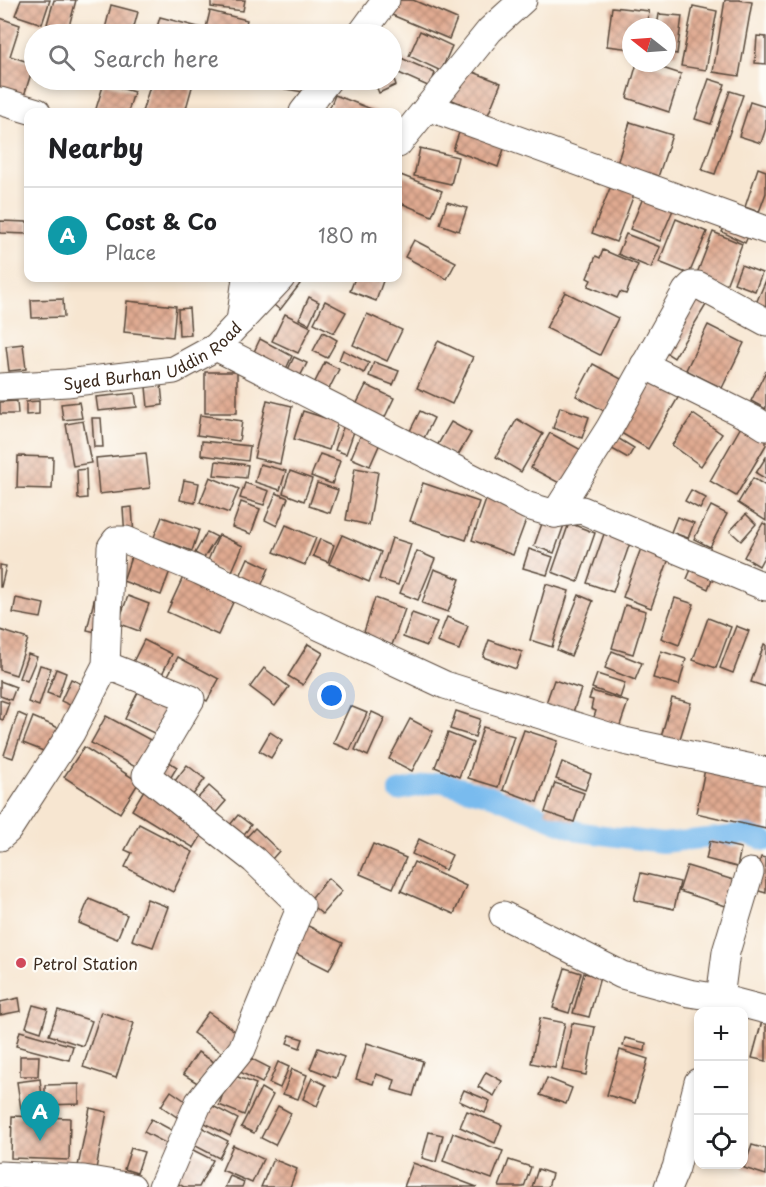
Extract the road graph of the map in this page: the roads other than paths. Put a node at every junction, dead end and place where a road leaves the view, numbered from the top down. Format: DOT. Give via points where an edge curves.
graph roads {
  1 [pos="386,0"];
  2 [pos="523,0"];
  3 [pos="368,24"];
  4 [pos="320,90"];
  5 [pos="0,102"];
  6 [pos="428,107"];
  7 [pos="24,108"];
  8 [pos="306,108"];
  9 [pos="402,139"];
  10 [pos="766,230"];
  11 [pos="245,282"];
  12 [pos="277,282"];
  13 [pos="240,322"];
  14 [pos="766,322"];
  15 [pos="216,347"];
  16 [pos="644,365"];
  17 [pos="0,387"];
  18 [pos="766,427"];
  19 [pos="555,514"];
  20 [pos="766,587"];
  21 [pos="106,665"];
  22 [pos="766,771"];
  23 [pos="0,837"];
  24 [pos="750,872"];
  25 [pos="503,915"];
  26 [pos="718,1005"];
  27 [pos="766,1010"];
  28 [pos="694,1101"];
  29 [pos="0,1174"];
  30 [pos="132,1187"];
  31 [pos="162,1187"];
  32 [pos="668,1187"];
  1 -- 3 [label="street"];
  2 -- 6 [label="street" via="490,30"];
  4 -- 8 [label="street"];
  5 -- 7 [label="street"];
  6 -- 9 [label="street"];
  6 -- 10 [label="street"];
  11 -- 13 [label="street"];
  12 -- 13 [label="street, Syed Burhan Uddin Road"];
  13 -- 15 [label="street, Syed Burhan Uddin Road"];
  14 -- 16 [label="street" via="692,285"];
  15 -- 17 [label="street, Syed Burhan Uddin Road" via="174,370"];
  15 -- 19 [label="street" via="528,506"];
  16 -- 18 [label="street"];
  16 -- 19 [label="street"];
  19 -- 20 [label="street" via="582,510"];
  21 -- 22 [label="street" via="111,547 116,540 126,540 445,685 624,741"];
  21 -- 23 [label="street" via="71,733"];
  21 -- 31 [label="street" via="191,699 146,775 254,860 301,906 242,1049 199,1102"];
  24 -- 26 [label="street" via="726,952"];
  25 -- 26 [label="street" via="622,975"];
  26 -- 27 [label="street"];
  28 -- 32 [label="street"];
  29 -- 30 [label="street" via="84,1179"];
}
